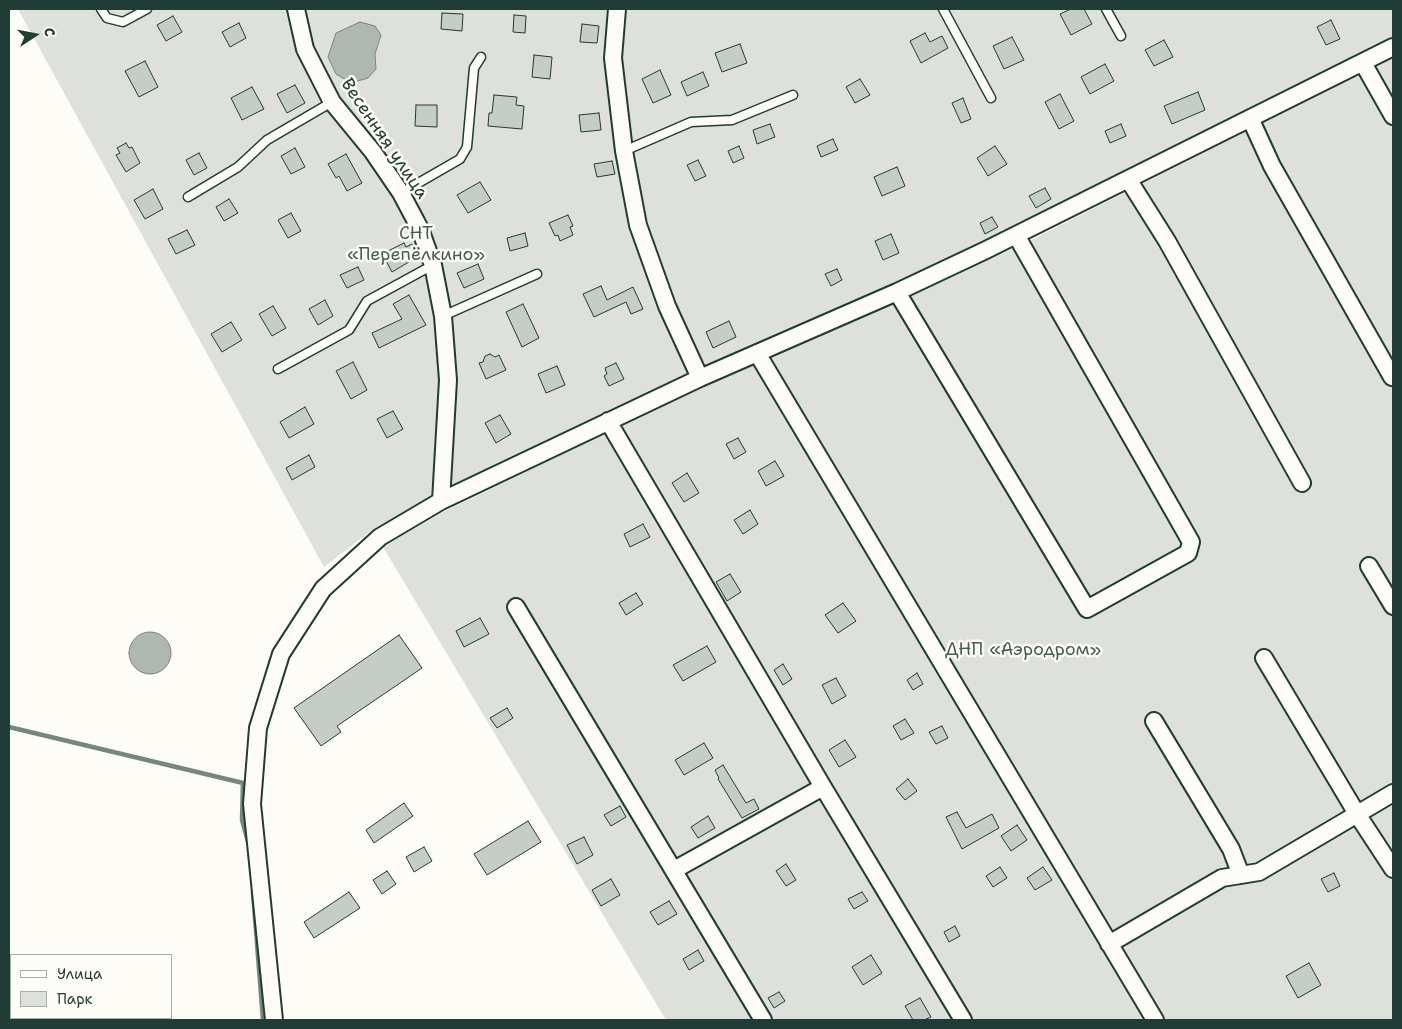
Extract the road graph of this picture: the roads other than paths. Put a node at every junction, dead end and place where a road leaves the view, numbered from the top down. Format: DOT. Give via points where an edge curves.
graph roads {
  1 [pos="101,9"];
  2 [pos="147,9"];
  3 [pos="296,9"];
  4 [pos="617,9"];
  5 [pos="943,9"];
  6 [pos="1106,9"];
  7 [pos="1121,36"];
  8 [pos="1393,47"];
  9 [pos="481,57"];
  10 [pos="1363,63"];
  11 [pos="793,94"];
  12 [pos="991,98"];
  13 [pos="332,102"];
  14 [pos="1393,116"];
  15 [pos="1250,118"];
  16 [pos="624,151"];
  17 [pos="1128,179"];
  18 [pos="401,193"];
  19 [pos="188,197"];
  20 [pos="1016,236"];
  21 [pos="434,265"];
  22 [pos="537,274"];
  23 [pos="897,292"];
  24 [pos="443,316"];
  25 [pos="757,353"];
  26 [pos="278,369"];
  27 [pos="1392,377"];
  28 [pos="700,378"];
  29 [pos="608,422"];
  30 [pos="1302,483"];
  31 [pos="441,501"];
  32 [pos="1369,566"];
  33 [pos="1393,606"];
  34 [pos="516,607"];
  35 [pos="1264,658"];
  36 [pos="1154,720"];
  37 [pos="823,787"];
  38 [pos="1393,793"];
  39 [pos="1357,814"];
  40 [pos="1393,869"];
  41 [pos="674,870"];
  42 [pos="1241,875"];
  43 [pos="1109,944"];
  44 [pos="274,1020"];
  45 [pos="763,1020"];
  46 [pos="962,1020"];
  47 [pos="1154,1020"];
  1 -- 2 [label="lane" via="106,18 123,22"];
  3 -- 13 [label="street, Весенняя улица" via="305,49"];
  4 -- 16 [label="street" via="613,58"];
  5 -- 12 [label="lane"];
  6 -- 7 [label="lane"];
  8 -- 10 [label="street"];
  9 -- 18 [label="lane" via="474,68 467,147 460,159"];
  10 -- 14 [label="street"];
  10 -- 15 [label="street"];
  11 -- 16 [label="lane" via="732,120 691,122"];
  13 -- 18 [label="street, Весенняя улица"];
  13 -- 19 [label="lane" via="268,140 238,167"];
  15 -- 17 [label="street"];
  15 -- 27 [label="street" via="1272,166"];
  16 -- 28 [label="street" via="638,225 667,306"];
  17 -- 20 [label="street"];
  17 -- 30 [label="street" via="1167,241"];
  18 -- 21 [label="street, Весенняя улица"];
  20 -- 23 [label="street"];
  20 -- 23 [label="street" via="1191,542 1188,553 1087,609"];
  21 -- 24 [label="street, Весенняя улица"];
  21 -- 26 [label="lane" via="367,300 349,330"];
  22 -- 24 [label="lane"];
  23 -- 25 [label="street"];
  24 -- 31 [label="street, Весенняя улица" via="448,380"];
  25 -- 28 [label="street"];
  25 -- 43 [label="street"];
  28 -- 29 [label="street"];
  29 -- 31 [label="street"];
  29 -- 37 [label="street"];
  31 -- 44 [label="street" via="380,537 323,589 281,654 258,728 252,804"];
  32 -- 33 [label="street"];
  34 -- 41 [label="street"];
  35 -- 39 [label="street"];
  36 -- 42 [label="street" via="1231,849"];
  37 -- 41 [label="street"];
  37 -- 46 [label="street"];
  38 -- 39 [label="street"];
  39 -- 40 [label="street"];
  39 -- 42 [label="street" via="1259,872"];
  41 -- 45 [label="street"];
  42 -- 43 [label="street" via="1222,878"];
  43 -- 47 [label="street"];
}
